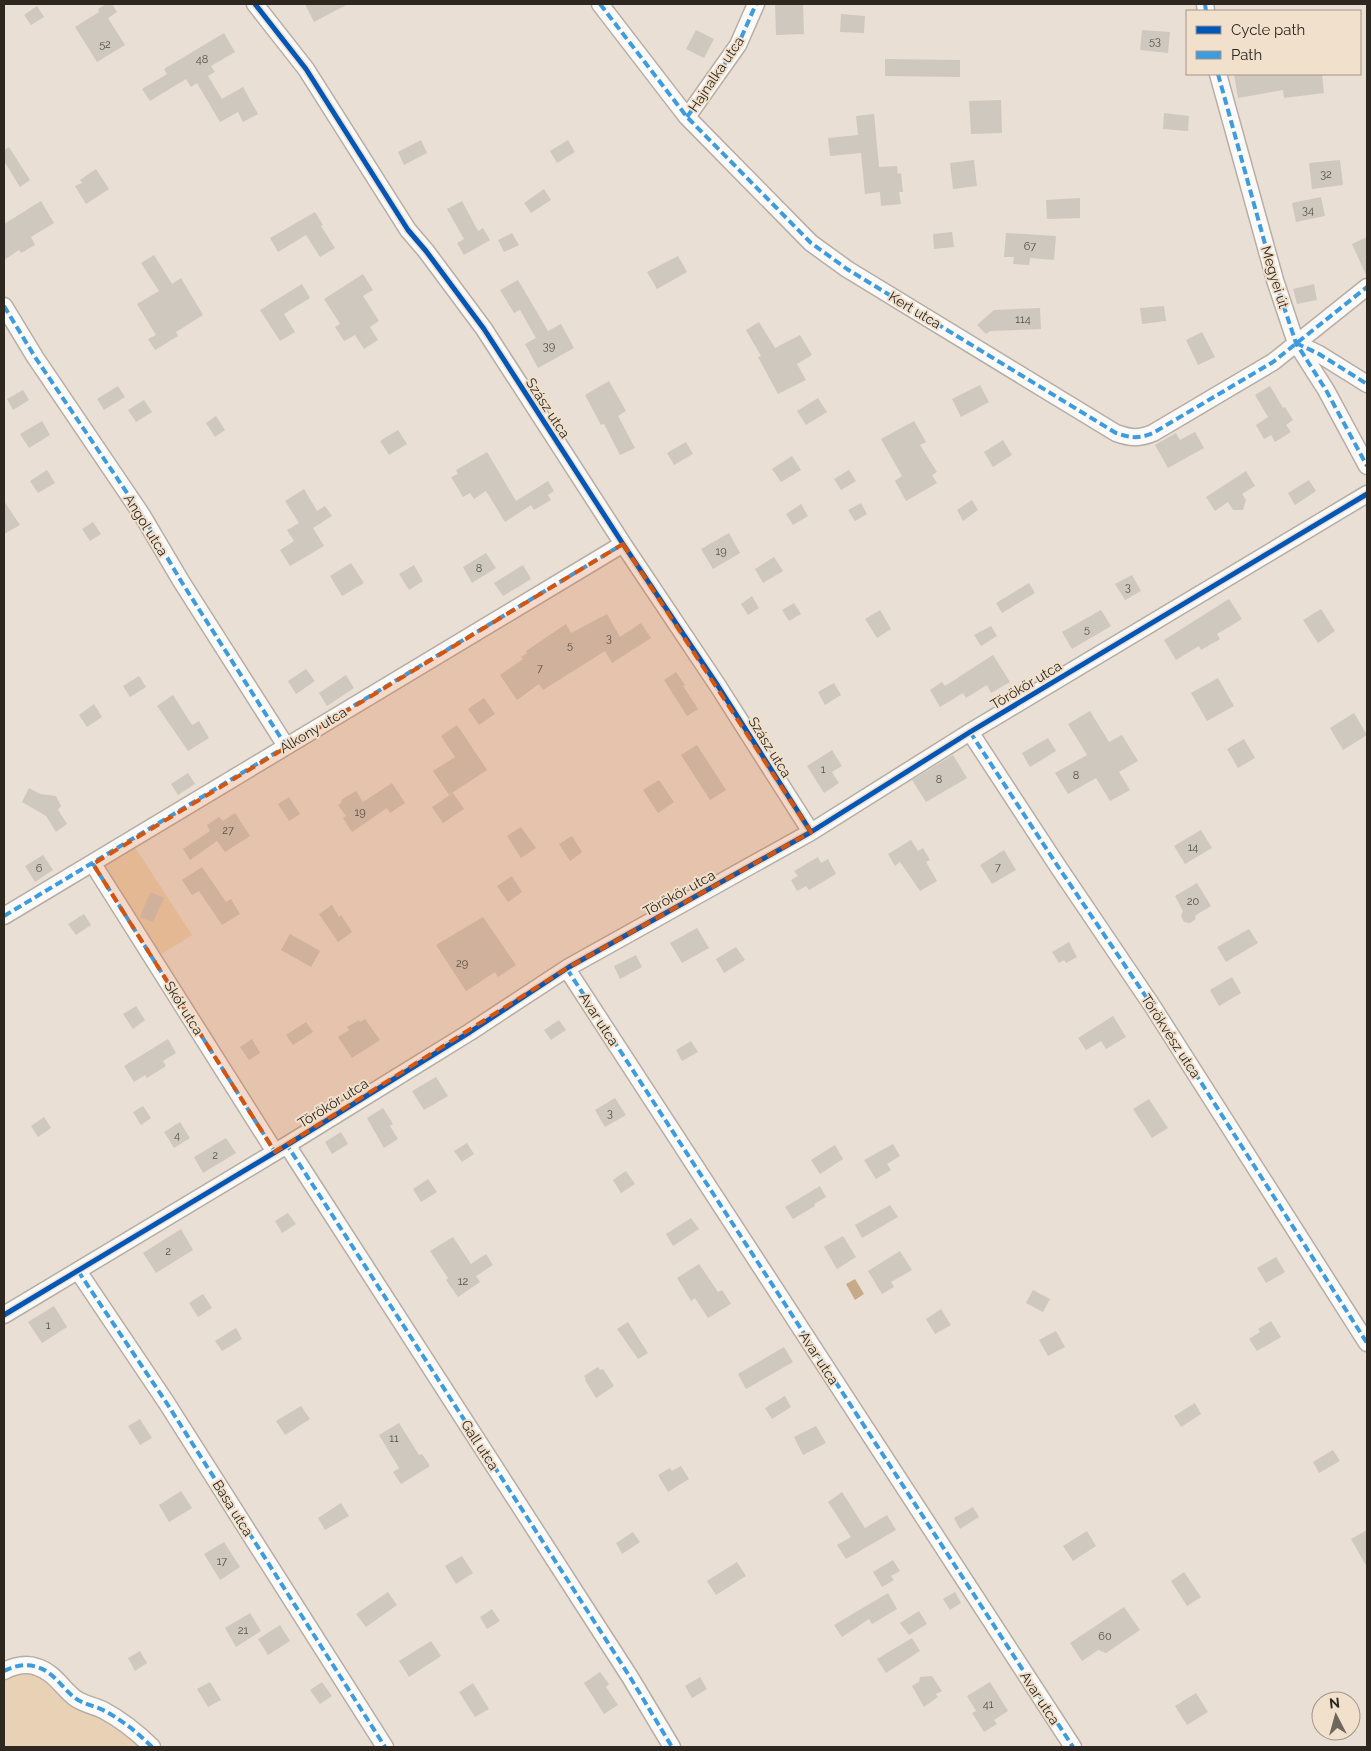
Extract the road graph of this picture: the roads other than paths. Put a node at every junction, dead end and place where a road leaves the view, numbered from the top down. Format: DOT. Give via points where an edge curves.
graph roads {
  1 [pos="255,4"];
  2 [pos="600,4"];
  3 [pos="756,4"];
  4 [pos="1218,75"];
  5 [pos="687,117"];
  6 [pos="1367,287"];
  7 [pos="4,306"];
  8 [pos="1296,343"];
  9 [pos="1367,384"];
  10 [pos="1367,466"];
  11 [pos="1367,494"];
  12 [pos="623,544"];
  13 [pos="970,732"];
  14 [pos="286,746"];
  15 [pos="811,832"];
  16 [pos="93,864"];
  17 [pos="4,916"];
  18 [pos="567,969"];
  19 [pos="281,1148"];
  20 [pos="78,1271"];
  21 [pos="4,1315"];
  22 [pos="1367,1344"];
  23 [pos="4,1671"];
  24 [pos="152,1747"];
  25 [pos="385,1747"];
  26 [pos="672,1747"];
  27 [pos="1073,1747"];
  1 -- 12 [label="street, Szász utca" via="306,69 408,230 484,329"];
  2 -- 5 [label="street, Kert utca"];
  3 -- 5 [label="street, Hajnalka utca" via="738,46"];
  4 -- 8 [label="street, Megyei út" via="1275,280"];
  5 -- 8 [label="street, Kert utca" via="827,256 1126,437 1139,438 1153,433 1273,362"];
  6 -- 8 [label="street, Kert utca"];
  7 -- 14 [label="street, Angol utca" via="34,357 142,516"];
  8 -- 9 [label="street"];
  8 -- 10 [label="street, Megyei út"];
  11 -- 13 [label="street, Törökőr utca"];
  12 -- 14 [label="street, Alkony utca"];
  12 -- 15 [label="street, Szász utca"];
  13 -- 15 [label="street, Törökőr utca"];
  13 -- 22 [label="street, Törökvész utca" via="1153,1007"];
  14 -- 16 [label="street, Alkony utca"];
  15 -- 18 [label="street, Törökőr utca"];
  16 -- 17 [label="street, Alkony utca"];
  16 -- 19 [label="street, Skót utca"];
  18 -- 19 [label="street, Törökőr utca"];
  18 -- 27 [label="street, Avar utca"];
  19 -- 20 [label="street, Törökőr utca"];
  19 -- 26 [label="street, Gall utca" via="630,1677"];
  20 -- 21 [label="street, Törökőr utca"];
  20 -- 25 [label="street, Basa utca" via="166,1402"];
  23 -- 24 [label="street" via="18,1665 44,1670 76,1699 132,1727"];
}
